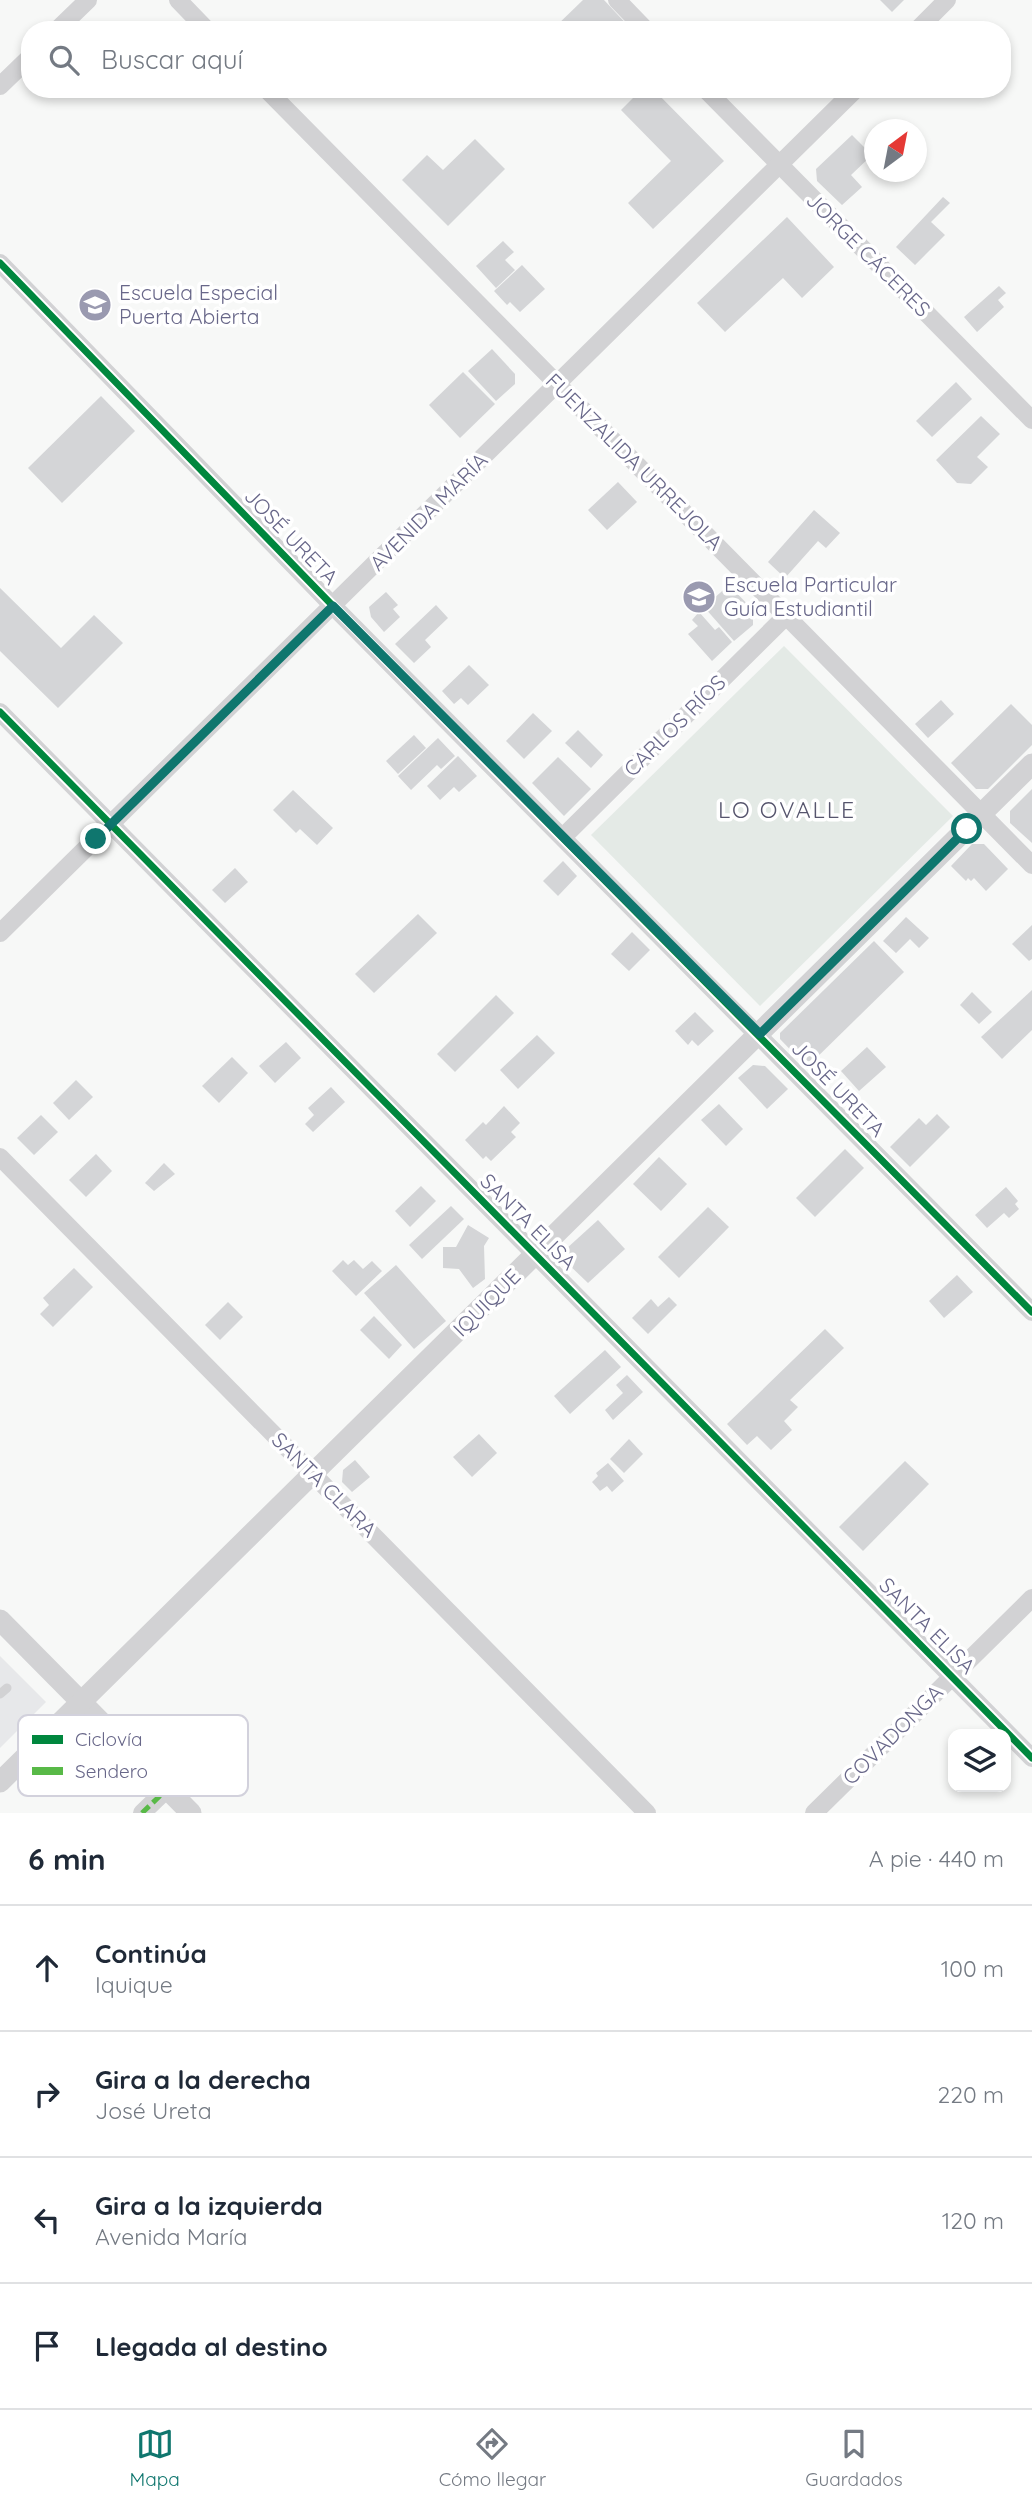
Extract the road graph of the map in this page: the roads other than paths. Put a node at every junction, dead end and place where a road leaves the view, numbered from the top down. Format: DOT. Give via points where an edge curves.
graph roads {
  1 [pos="88,0"];
  2 [pos="178,0"];
  3 [pos="617,0"];
  4 [pos="947,0"];
  5 [pos="66,21"];
  6 [pos="198,21"];
  7 [pos="637,21"];
  8 [pos="925,21"];
  9 [pos="21,66"];
  10 [pos="0,86"];
  11 [pos="275,98"];
  12 [pos="714,98"];
  13 [pos="847,98"];
  14 [pos="780,165"];
  15 [pos="0,263"];
  16 [pos="558,385"];
  17 [pos="1032,420"];
  18 [pos="333,606"];
  19 [pos="786,616"];
  20 [pos="0,712"];
  21 [pos="1032,764"];
  22 [pos="982,814"];
  23 [pos="111,824"];
  24 [pos="563,837"];
  25 [pos="1032,865"];
  26 [pos="0,933"];
  27 [pos="760,1034"];
  28 [pos="0,1157"];
  29 [pos="536,1255"];
  30 [pos="1032,1312"];
  31 [pos="313,1474"];
  32 [pos="1032,1598"];
  33 [pos="0,1620"];
  34 [pos="952,1677"];
  35 [pos="82,1702"];
  36 [pos="69,1715"];
  37 [pos="95,1715"];
  38 [pos="1032,1758"];
  39 [pos="18,1764"];
  40 [pos="0,1782"];
  41 [pos="160,1796"];
  42 [pos="174,1796"];
  43 [pos="142,1813"];
  44 [pos="191,1813"];
  45 [pos="648,1813"];
  46 [pos="814,1813"];
  1 -- 5 [label="street"];
  2 -- 6 [label="street"];
  3 -- 7 [label="street"];
  4 -- 8 [label="street"];
  9 -- 10 [label="street"];
  11 -- 16 [label="street, FUENZALIDA URREJOLA"];
  12 -- 14 [label="street, JORGE CÁCERES"];
  13 -- 14 [label="street, AVENIDA MARÍA"];
  14 -- 16 [label="street, AVENIDA MARÍA"];
  14 -- 17 [label="street, JORGE CÁCERES"];
  15 -- 18 [label="street, JOSÉ URETA"];
  16 -- 18 [label="street, AVENIDA MARÍA"];
  16 -- 19 [label="street, FUENZALIDA URREJOLA"];
  18 -- 23 [label="street, AVENIDA MARÍA"];
  18 -- 24 [label="street, JOSÉ URETA"];
  19 -- 22 [label="street, FUENZALIDA URREJOLA"];
  19 -- 24 [label="street, CARLOS RÍOS"];
  20 -- 23 [label="street, SANTA ELISA"];
  21 -- 22 [label="street, IQUIQUE"];
  22 -- 25 [label="street, FUENZALIDA URREJOLA"];
  22 -- 27 [label="street, IQUIQUE"];
  23 -- 26 [label="street, AVENIDA MARÍA"];
  23 -- 29 [label="street, SANTA ELISA"];
  24 -- 27 [label="street, JOSÉ URETA"];
  27 -- 29 [label="street, IQUIQUE"];
  27 -- 30 [label="street, JOSÉ URETA"];
  28 -- 31 [label="street, SANTA CLARA"];
  29 -- 31 [label="street, IQUIQUE"];
  29 -- 34 [label="street, SANTA ELISA"];
  31 -- 35 [label="street, IQUIQUE"];
  31 -- 45 [label="street, SANTA CLARA"];
  32 -- 34 [label="street, COVADONGA"];
  33 -- 35 [label="street"];
  34 -- 38 [label="street, SANTA ELISA"];
  34 -- 46 [label="street, COVADONGA"];
  35 -- 36 [label="street, IQUIQUE"];
  35 -- 37 [label="street"];
  39 -- 40 [label="street, IQUIQUE"];
  41 -- 43 [label="street"];
  42 -- 44 [label="street"];
}
